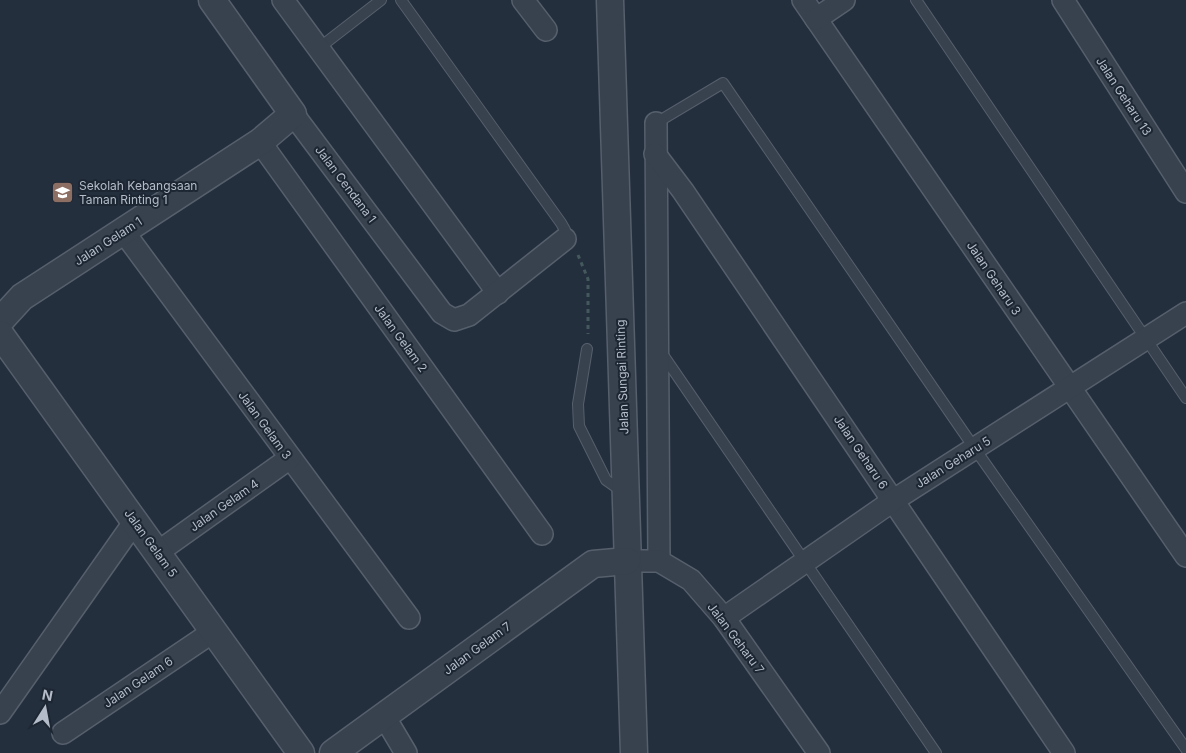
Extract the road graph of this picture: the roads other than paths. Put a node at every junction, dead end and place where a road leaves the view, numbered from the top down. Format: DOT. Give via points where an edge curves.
graph roads {
  1 [pos="212,0"];
  2 [pos="283,0"];
  3 [pos="381,0"];
  4 [pos="400,0"];
  5 [pos="523,0"];
  6 [pos="610,0"];
  7 [pos="803,0"];
  8 [pos="844,0"];
  9 [pos="916,0"];
  10 [pos="1063,0"];
  11 [pos="816,19"];
  12 [pos="546,30"];
  13 [pos="318,48"];
  14 [pos="293,114"];
  15 [pos="656,123"];
  16 [pos="260,142"];
  17 [pos="655,154"];
  18 [pos="1186,192"];
  19 [pos="123,231"];
  20 [pos="565,239"];
  21 [pos="498,293"];
  22 [pos="1186,313"];
  23 [pos="0,320"];
  24 [pos="0,334"];
  25 [pos="1146,339"];
  26 [pos="656,345"];
  27 [pos="588,349"];
  28 [pos="1070,389"];
  29 [pos="1186,398"];
  30 [pos="975,448"];
  31 [pos="290,458"];
  32 [pos="625,493"];
  33 [pos="894,500"];
  34 [pos="135,521"];
  35 [pos="542,534"];
  36 [pos="158,552"];
  37 [pos="1186,556"];
  38 [pos="627,560"];
  39 [pos="805,560"];
  40 [pos="659,561"];
  41 [pos="409,618"];
  42 [pos="724,618"];
  43 [pos="214,631"];
  44 [pos="0,714"];
  45 [pos="384,716"];
  46 [pos="63,733"];
  47 [pos="1186,749"];
  48 [pos="301,753"];
  49 [pos="333,753"];
  50 [pos="406,753"];
  51 [pos="634,753"];
  52 [pos="819,753"];
  53 [pos="936,753"];
  54 [pos="1064,753"];
  1 -- 14 [label="street, Jalan Cendana 1"];
  2 -- 13 [label="street"];
  3 -- 13 [label="lane"];
  4 -- 20 [label="lane" via="561,223"];
  5 -- 12 [label="street"];
  6 -- 32 [label="street, Jalan Sungai Rinting"];
  7 -- 11 [label="street, Jalan Geharu 3"];
  8 -- 11 [label="street"];
  9 -- 25 [label="lane"];
  10 -- 18 [label="street, Jalan Geharu 13"];
  11 -- 28 [label="street, Jalan Geharu 3"];
  13 -- 21 [label="street"];
  14 -- 16 [label="street, Jalan Gelam 1"];
  14 -- 21 [label="street, Jalan Cendana 1" via="442,313 454,320 469,315"];
  15 -- 17 [label="street"];
  15 -- 30 [label="lane" via="723,83"];
  16 -- 19 [label="street, Jalan Gelam 1"];
  16 -- 35 [label="street, Jalan Gelam 2"];
  17 -- 26 [label="street"];
  17 -- 33 [label="street, Jalan Geharu 6"];
  19 -- 23 [label="street, Jalan Gelam 1" via="22,297"];
  19 -- 31 [label="street, Jalan Gelam 3"];
  20 -- 21 [label="street, Jalan Cendana 1"];
  22 -- 25 [label="street, Jalan Geharu 5"];
  24 -- 34 [label="street, Jalan Gelam 5"];
  25 -- 28 [label="street, Jalan Geharu 5"];
  25 -- 29 [label="lane"];
  26 -- 39 [label="lane"];
  26 -- 40 [label="street"];
  27 -- 32 [label="lane" via="578,404 579,426 606,480"];
  28 -- 30 [label="street, Jalan Geharu 5"];
  28 -- 37 [label="street, Jalan Geharu 3"];
  30 -- 33 [label="street, Jalan Geharu 5"];
  30 -- 47 [label="lane"];
  31 -- 36 [label="street, Jalan Gelam 4"];
  31 -- 41 [label="street, Jalan Gelam 3"];
  32 -- 38 [label="street, Jalan Sungai Rinting"];
  33 -- 39 [label="street, Jalan Geharu 5"];
  33 -- 54 [label="street, Jalan Geharu 6"];
  34 -- 36 [label="street, Jalan Gelam 5"];
  34 -- 44 [label="street"];
  36 -- 43 [label="street, Jalan Gelam 5"];
  38 -- 40 [label="street, Jalan Geharu 7"];
  38 -- 45 [label="street, Jalan Gelam 7" via="593,564"];
  38 -- 51 [label="street, Jalan Sungai Rinting"];
  39 -- 42 [label="street, Jalan Geharu 5"];
  39 -- 53 [label="lane"];
  40 -- 42 [label="street, Jalan Geharu 7" via="690,580"];
  42 -- 52 [label="street, Jalan Geharu 7"];
  43 -- 46 [label="street, Jalan Gelam 6"];
  43 -- 48 [label="street, Jalan Gelam 5"];
  45 -- 49 [label="street, Jalan Gelam 7"];
  45 -- 50 [label="street"];
}
